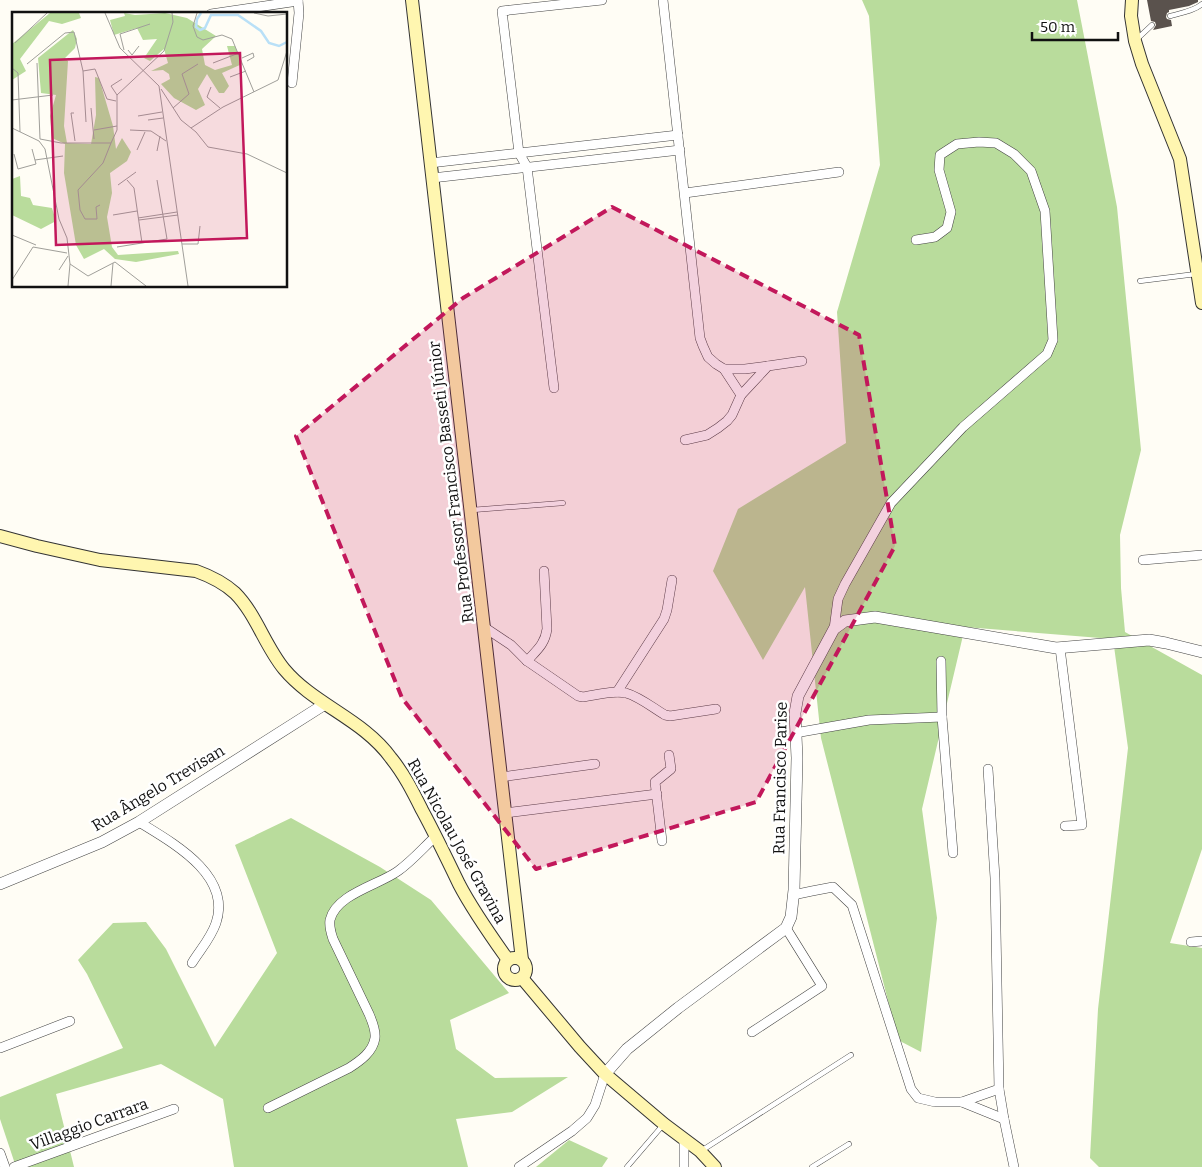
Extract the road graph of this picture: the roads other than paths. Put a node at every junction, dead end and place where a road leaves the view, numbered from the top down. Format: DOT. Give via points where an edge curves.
graph roads {
  1 [pos="412,0"];
  2 [pos="602,0"];
  3 [pos="663,0"];
  4 [pos="1132,0"];
  5 [pos="298,1"];
  6 [pos="1202,4"];
  7 [pos="224,12"];
  8 [pos="1170,16"];
  9 [pos="1152,25"];
  10 [pos="1135,41"];
  11 [pos="292,83"];
  12 [pos="678,135"];
  13 [pos="680,150"];
  14 [pos="519,153"];
  15 [pos="430,163"];
  16 [pos="527,167"];
  17 [pos="839,172"];
  18 [pos="432,178"];
  19 [pos="684,193"];
  20 [pos="916,240"];
  21 [pos="1198,274"];
  22 [pos="1140,281"];
  23 [pos="1202,298"];
  24 [pos="802,361"];
  25 [pos="768,366"];
  26 [pos="724,369"];
  27 [pos="554,388"];
  28 [pos="741,395"];
  29 [pos="685,440"];
  30 [pos="563,503"];
  31 [pos="470,511"];
  32 [pos="0,536"];
  33 [pos="1202,555"];
  34 [pos="1143,560"];
  35 [pos="544,571"];
  36 [pos="672,580"];
  37 [pos="484,628"];
  38 [pos="834,629"];
  39 [pos="1060,648"];
  40 [pos="1202,652"];
  41 [pos="527,661"];
  42 [pos="941,661"];
  43 [pos="617,692"];
  44 [pos="325,704"];
  45 [pos="716,709"];
  46 [pos="942,716"];
  47 [pos="796,733"];
  48 [pos="669,756"];
  49 [pos="595,764"];
  50 [pos="988,769"];
  51 [pos="501,777"];
  52 [pos="657,794"];
  53 [pos="505,813"];
  54 [pos="139,822"];
  55 [pos="1066,826"];
  56 [pos="436,836"];
  57 [pos="662,841"];
  58 [pos="953,853"];
  59 [pos="0,884"];
  60 [pos="793,896"];
  61 [pos="786,928"];
  62 [pos="1202,941"];
  63 [pos="1191,942"];
  64 [pos="508,960"];
  65 [pos="522,960"];
  66 [pos="192,962"];
  67 [pos="522,978"];
  68 [pos="70,1021"];
  69 [pos="752,1032"];
  70 [pos="0,1048"];
  71 [pos="851,1055"];
  72 [pos="605,1074"];
  73 [pos="999,1089"];
  74 [pos="962,1102"];
  75 [pos="268,1108"];
  76 [pos="174,1110"];
  77 [pos="1004,1119"];
  78 [pos="664,1124"];
  79 [pos="684,1139"];
  80 [pos="849,1144"];
  81 [pos="700,1151"];
  82 [pos="0,1153"];
  83 [pos="5,1167"];
  84 [pos="14,1167"];
  85 [pos="519,1167"];
  86 [pos="627,1167"];
  87 [pos="684,1167"];
  88 [pos="715,1167"];
  89 [pos="812,1167"];
  90 [pos="1014,1167"];
  1 -- 15 [label="main road, Rua Professor Francisco Basseti Júnior"];
  2 -- 14 [label="street" via="502,11"];
  3 -- 12 [label="street"];
  4 -- 10 [label="main road"];
  5 -- 7 [label="street"];
  5 -- 11 [label="street"];
  6 -- 8 [label="lane"];
  9 -- 10 [label="lane"];
  10 -- 21 [label="main road" via="1180,159"];
  12 -- 13 [label="street"];
  12 -- 14 [label="street"];
  13 -- 16 [label="street"];
  13 -- 19 [label="street"];
  14 -- 15 [label="street"];
  14 -- 16 [label="street"];
  15 -- 18 [label="main road, Rua Professor Francisco Basseti Júnior"];
  16 -- 18 [label="street"];
  16 -- 27 [label="street"];
  17 -- 19 [label="street"];
  18 -- 31 [label="main road, Rua Professor Francisco Basseti Júnior"];
  19 -- 26 [label="street" via="700,338 708,356"];
  20 -- 38 [label="street" via="935,237 947,228 951,212 939,170 940,155 957,144 979,142 996,144 1014,154 1031,171 1045,211 1053,340 1047,354 963,427 891,503 838,599"];
  21 -- 22 [label="lane"];
  21 -- 23 [label="main road"];
  24 -- 25 [label="street"];
  25 -- 26 [label="street"];
  25 -- 28 [label="street"];
  26 -- 28 [label="street"];
  28 -- 29 [label="street" via="727,421 707,435"];
  30 -- 31 [label="lane"];
  31 -- 37 [label="main road, Rua Professor Francisco Basseti Júnior"];
  32 -- 44 [label="main road, Rua Nicolau José Gravina" via="93,559 196,571 210,576 234,593 285,669"];
  33 -- 34 [label="street"];
  35 -- 41 [label="street" via="546,637 544,644"];
  36 -- 43 [label="street" via="664,619"];
  37 -- 41 [label="street" via="511,645"];
  37 -- 51 [label="main road, Rua Professor Francisco Basseti Júnior"];
  38 -- 39 [label="street" via="845,621 875,617"];
  38 -- 47 [label="street, Rua Francisco Parise" via="798,696"];
  39 -- 40 [label="street" via="1149,640"];
  39 -- 55 [label="street" via="1082,825"];
  41 -- 43 [label="street" via="578,696"];
  42 -- 46 [label="street"];
  43 -- 45 [label="street" via="633,696 670,716"];
  44 -- 54 [label="street, Rua Ângelo Trevisan"];
  44 -- 56 [label="main road, Rua Nicolau José Gravina" via="368,733 391,756"];
  46 -- 47 [label="street" via="869,720"];
  46 -- 58 [label="street"];
  47 -- 60 [label="street, Rua Francisco Parise"];
  48 -- 52 [label="street" via="671,769 655,782"];
  49 -- 51 [label="street"];
  50 -- 73 [label="street" via="995,878"];
  51 -- 53 [label="main road, Rua Professor Francisco Basseti Júnior"];
  52 -- 53 [label="street"];
  52 -- 57 [label="street"];
  53 -- 65 [label="main road, Rua Professor Francisco Basseti Júnior"];
  54 -- 59 [label="street, Rua Ângelo Trevisan" via="94,846"];
  54 -- 66 [label="street" via="185,852 212,882 219,910 216,924"];
  56 -- 64 [label="main road, Rua Nicolau José Gravina" via="469,901"];
  56 -- 75 [label="street" via="397,872 341,903 330,920 333,939 374,1027 371,1050 349,1068"];
  60 -- 61 [label="street, Rua Francisco Parise"];
  60 -- 74 [label="street" via="833,887 852,905 911,1089 918,1098"];
  61 -- 69 [label="street" via="822,986"];
  61 -- 72 [label="street" via="627,1049"];
  62 -- 63 [label="street"];
  64 -- 65 [label="main road"];
  64 -- 67 [label="main road" via="504,967 508,977"];
  65 -- 67 [label="main road" via="526,969"];
  67 -- 72 [label="main road"];
  68 -- 70 [label="street"];
  71 -- 81 [label="lane"];
  72 -- 78 [label="main road"];
  72 -- 85 [label="street" via="586,1118"];
  73 -- 74 [label="street"];
  73 -- 77 [label="street"];
  74 -- 77 [label="street"];
  76 -- 84 [label="street, Villaggio Carrara"];
  77 -- 90 [label="street"];
  78 -- 79 [label="main road"];
  78 -- 86 [label="lane"];
  79 -- 81 [label="main road"];
  79 -- 87 [label="street"];
  80 -- 89 [label="lane"];
  81 -- 88 [label="main road"];
  82 -- 83 [label="street"];
}
